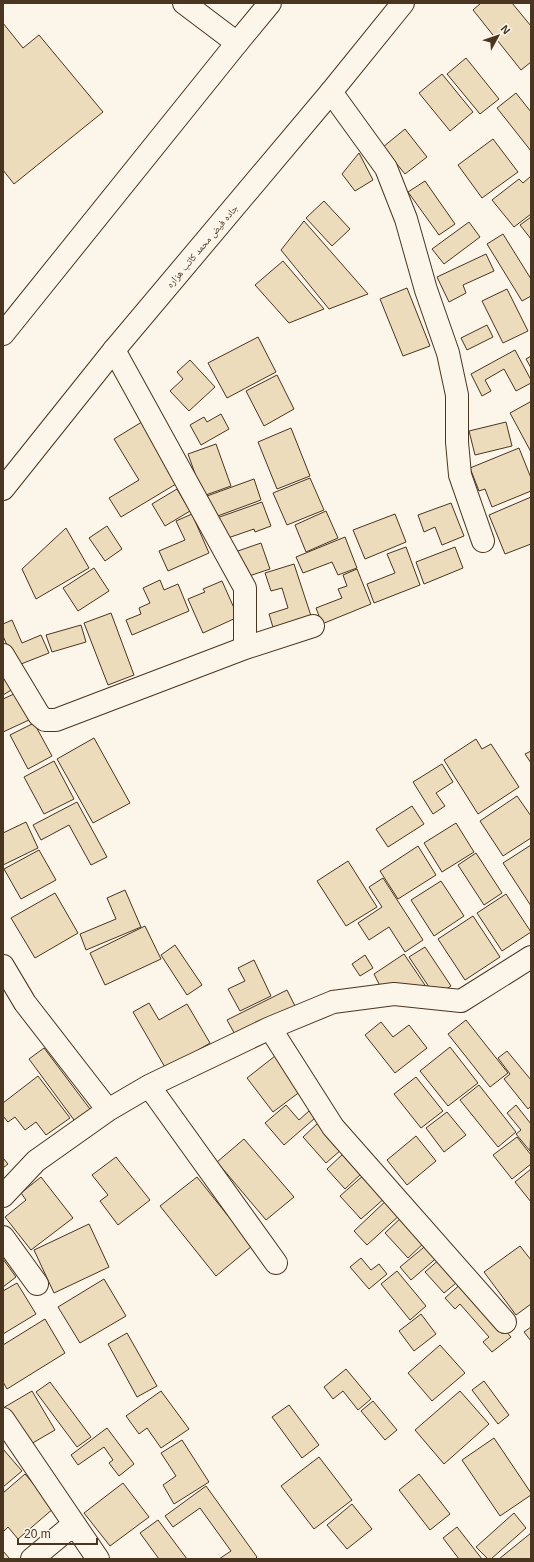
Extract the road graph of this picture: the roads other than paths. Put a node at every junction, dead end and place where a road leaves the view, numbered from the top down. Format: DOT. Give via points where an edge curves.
graph roads {
  1 [pos="184,3"];
  2 [pos="270,3"];
  3 [pos="403,3"];
  4 [pos="236,42"];
  5 [pos="331,92"];
  6 [pos="3,334"];
  7 [pos="114,350"];
  8 [pos="3,489"];
  9 [pos="483,541"];
  10 [pos="313,626"];
  11 [pos="245,648"];
  12 [pos="3,655"];
  13 [pos="531,957"];
  14 [pos="3,966"];
  15 [pos="270,1028"];
  16 [pos="149,1086"];
  17 [pos="108,1110"];
  18 [pos="3,1196"];
  19 [pos="3,1237"];
  20 [pos="276,1263"];
  21 [pos="37,1284"];
  22 [pos="505,1322"];
  23 [pos="3,1419"];
  24 [pos="74,1524"];
  25 [pos="32,1559"];
  26 [pos="98,1559"];
  1 -- 4 [label="street"];
  2 -- 4 [label="street"];
  3 -- 5 [label="street, جاده فیض محمد کاتب هزاره"];
  4 -- 6 [label="street"];
  5 -- 7 [label="street, جاده فیض محمد کاتب هزاره"];
  5 -- 9 [label="street" via="386,168 406,219 426,290 448,353 457,395 460,475"];
  7 -- 8 [label="street, جاده فیض محمد کاتب هزاره"];
  7 -- 11 [label="street" via="245,588"];
  10 -- 11 [label="street"];
  11 -- 12 [label="street" via="56,720 45,720 38,715"];
  13 -- 15 [label="street" via="460,1001 394,994 332,1002"];
  14 -- 17 [label="street" via="25,1003"];
  15 -- 16 [label="street"];
  15 -- 22 [label="street" via="333,1127"];
  16 -- 17 [label="street"];
  16 -- 20 [label="street"];
  17 -- 18 [label="street" via="36,1161"];
  19 -- 21 [label="street"];
  23 -- 24 [label="street"];
  24 -- 25 [label="street"];
  24 -- 26 [label="street"];
}
